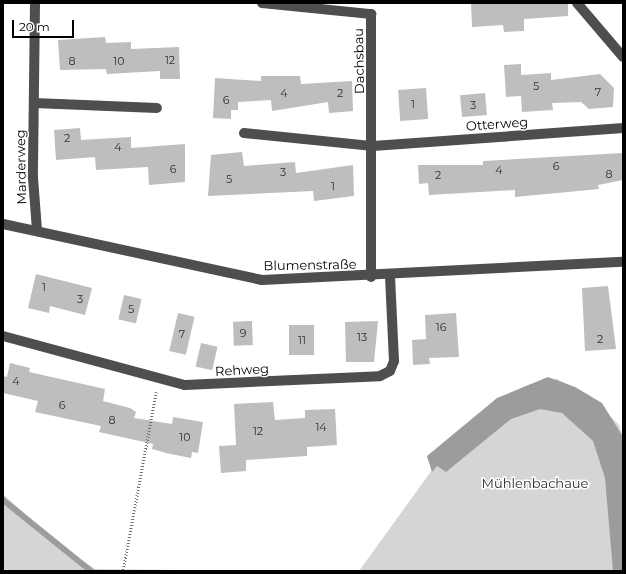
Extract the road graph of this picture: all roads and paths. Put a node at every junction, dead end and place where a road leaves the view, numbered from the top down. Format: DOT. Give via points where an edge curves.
graph roads {
  1 [pos="35,3"];
  2 [pos="262,3"];
  3 [pos="577,3"];
  4 [pos="622,54"];
  5 [pos="34,103"];
  6 [pos="157,108"];
  7 [pos="623,128"];
  8 [pos="244,133"];
  9 [pos="373,146"];
  10 [pos="3,224"];
  11 [pos="37,230"];
  12 [pos="623,262"];
  13 [pos="390,276"];
  14 [pos="371,277"];
  15 [pos="3,336"];
  16 [pos="158,378"];
  17 [pos="122,571"];
  18 [pos="176,571"];
  1 -- 5 [label="street, Marderweg"];
  2 -- 9 [label="street, Dachsbau" via="371,14"];
  3 -- 4 [label="street"];
  5 -- 6 [label="street"];
  5 -- 11 [label="street, Marderweg" via="33,178"];
  7 -- 9 [label="street, Otterweg"];
  8 -- 9 [label="street"];
  9 -- 14 [label="street, Dachsbau"];
  10 -- 11 [label="street, Blumenstraße"];
  11 -- 14 [label="street, Blumenstraße" via="262,280"];
  12 -- 13 [label="street, Blumenstraße"];
  13 -- 14 [label="street, Blumenstraße"];
  13 -- 16 [label="street, Rehweg" via="394,361 390,372 380,376 216,385 185,385"];
  15 -- 16 [label="street, Rehweg"];
  16 -- 17 [label="path"];
  17 -- 18 [label="path"];
}
